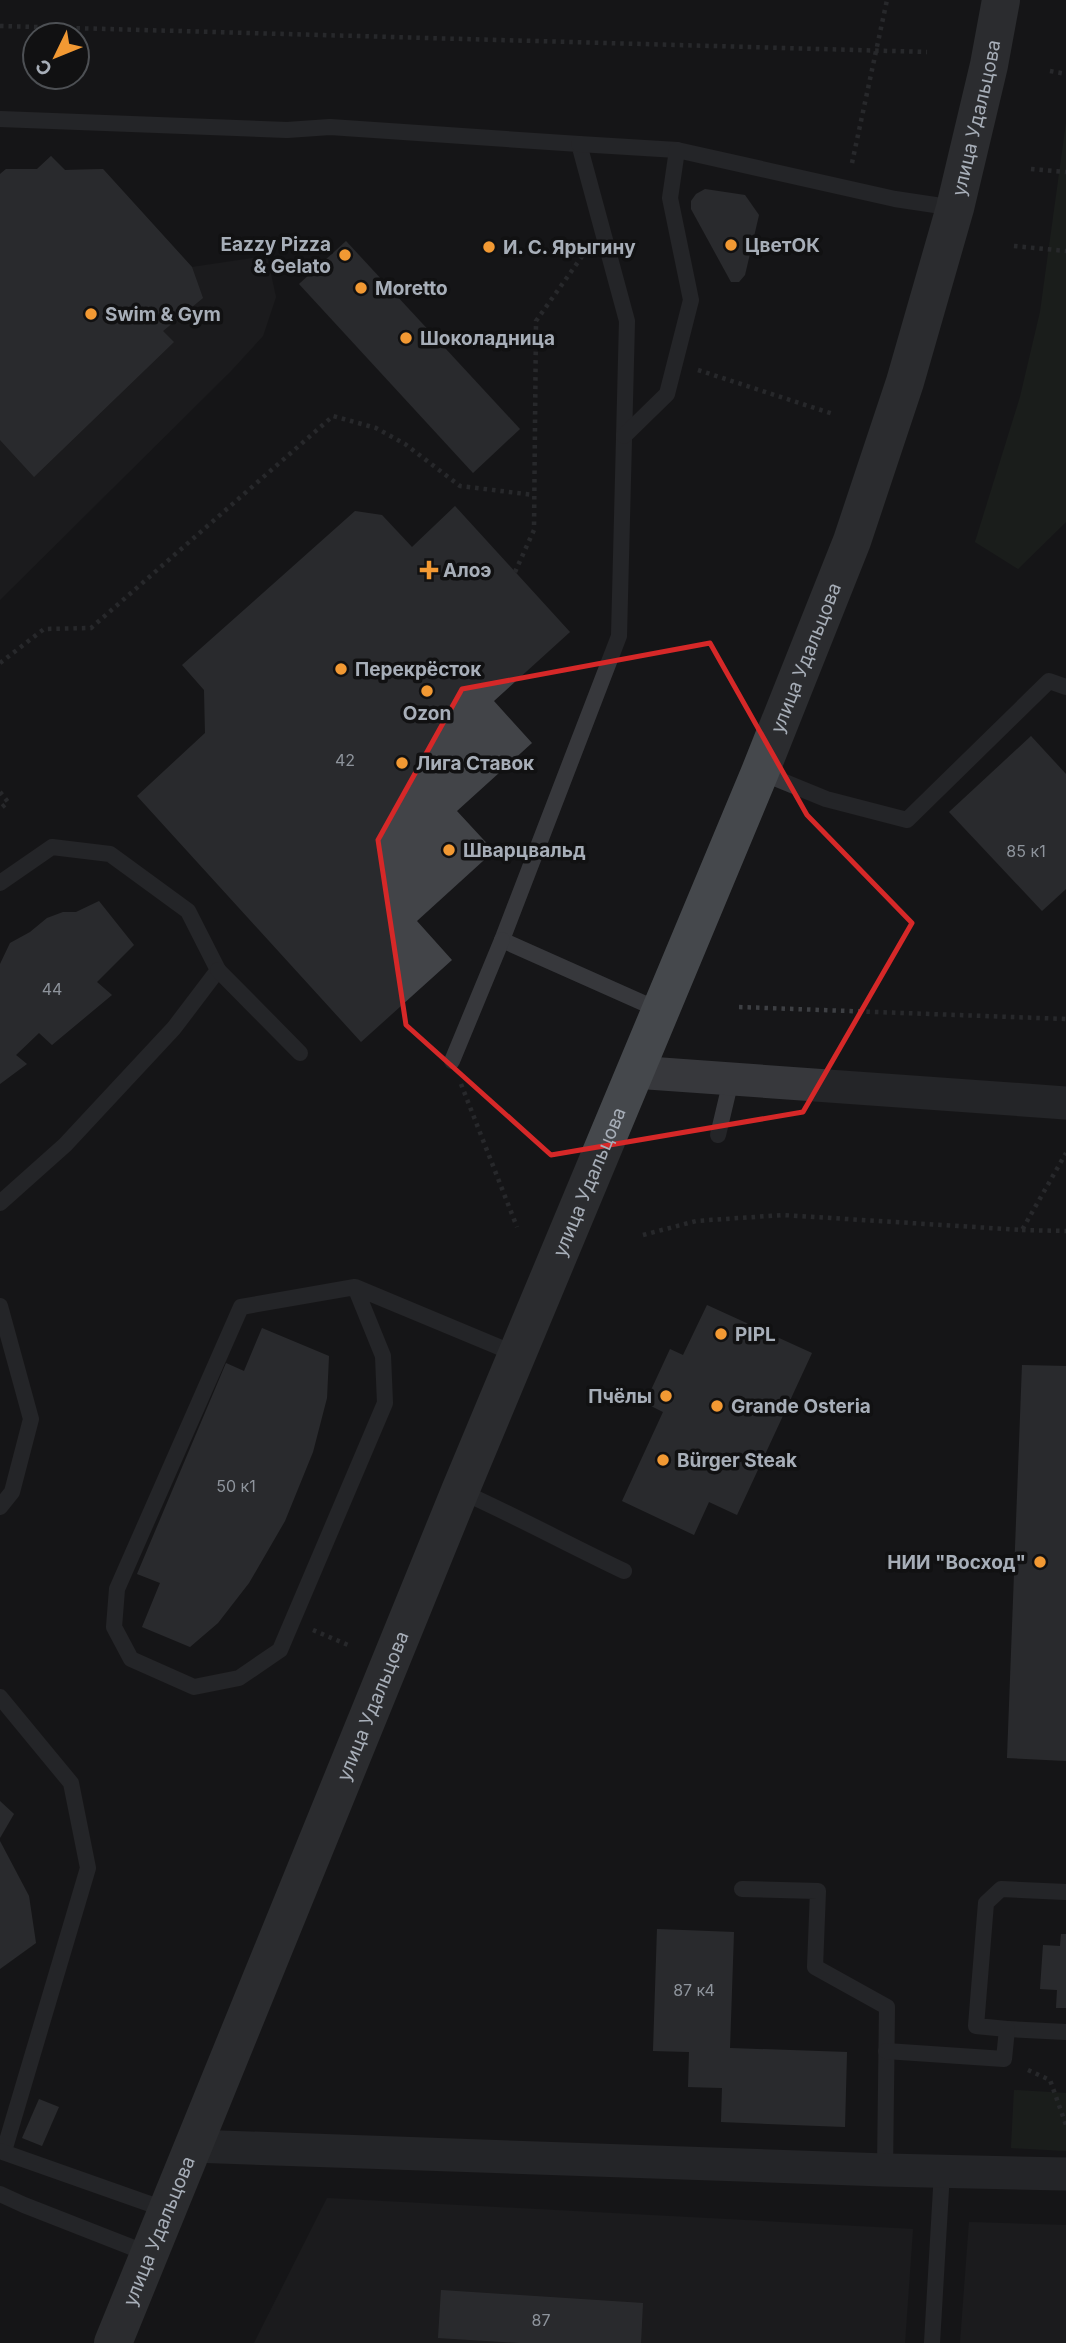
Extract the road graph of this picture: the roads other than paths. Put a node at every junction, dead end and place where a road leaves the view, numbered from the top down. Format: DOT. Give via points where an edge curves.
graph roads {
  1 [pos="1001,0"];
  2 [pos="0,119"];
  3 [pos="579,144"];
  4 [pos="677,150"];
  5 [pos="955,208"];
  6 [pos="624,436"];
  7 [pos="1066,687"];
  8 [pos="760,772"];
  9 [pos="0,883"];
  10 [pos="502,940"];
  11 [pos="218,970"];
  12 [pos="659,1010"];
  13 [pos="300,1053"];
  14 [pos="452,1061"];
  15 [pos="634,1072"];
  16 [pos="732,1080"];
  17 [pos="1066,1103"];
  18 [pos="719,1135"];
  19 [pos="0,1203"];
  20 [pos="355,1287"];
  21 [pos="0,1306"];
  22 [pos="518,1355"];
  23 [pos="460,1491"];
  24 [pos="0,1507"];
  25 [pos="624,1572"];
  26 [pos="0,1697"];
  27 [pos="742,1889"];
  28 [pos="1066,1892"];
  29 [pos="1007,2029"];
  30 [pos="1066,2032"];
  31 [pos="887,2051"];
  32 [pos="193,2146"];
  33 [pos="2,2151"];
  34 [pos="885,2170"];
  35 [pos="942,2172"];
  36 [pos="1066,2174"];
  37 [pos="0,2194"];
  38 [pos="167,2210"];
  39 [pos="149,2254"];
  40 [pos="113,2343"];
  41 [pos="932,2343"];
  1 -- 5 [label="street, улица Удальцова"];
  2 -- 3 [label="lane" via="288,130 330,127"];
  3 -- 4 [label="lane"];
  3 -- 6 [label="lane" via="627,321"];
  4 -- 5 [label="lane"];
  4 -- 6 [label="lane" via="670,198 691,300 667,394"];
  5 -- 8 [label="street, улица Удальцова" via="905,382 852,541"];
  6 -- 10 [label="lane" via="619,636"];
  7 -- 8 [label="lane" via="1049,681 907,820 826,800"];
  8 -- 12 [label="street, улица Удальцова"];
  9 -- 11 [label="lane" via="52,847 110,854 188,911"];
  10 -- 12 [label="lane"];
  10 -- 14 [label="lane"];
  11 -- 13 [label="lane"];
  11 -- 19 [label="lane" via="174,1028 65,1145"];
  12 -- 15 [label="street, улица Удальцова"];
  15 -- 16 [label="street"];
  15 -- 22 [label="street, улица Удальцова"];
  16 -- 17 [label="street"];
  16 -- 18 [label="lane"];
  20 -- 20 [label="lane" via="241,1307 117,1589 114,1627 131,1658 194,1688 240,1678 280,1650 386,1403 383,1356"];
  20 -- 22 [label="lane"];
  21 -- 24 [label="lane" via="31,1419 12,1492"];
  22 -- 23 [label="street, улица Удальцова"];
  23 -- 25 [label="lane"];
  23 -- 32 [label="street, улица Удальцова"];
  26 -- 33 [label="lane" via="71,1783 88,1868"];
  27 -- 31 [label="lane" via="818,1891 815,1967 887,2007"];
  28 -- 29 [label="lane" via="1001,1889 986,1903 976,2026"];
  29 -- 30 [label="lane"];
  29 -- 31 [label="lane" via="1004,2059"];
  31 -- 34 [label="lane"];
  32 -- 34 [label="street"];
  32 -- 38 [label="street, улица Удальцова"];
  33 -- 38 [label="lane"];
  34 -- 35 [label="street"];
  35 -- 36 [label="street"];
  35 -- 41 [label="lane"];
  37 -- 39 [label="lane"];
  38 -- 39 [label="street, улица Удальцова"];
  39 -- 40 [label="street, улица Удальцова"];
}
